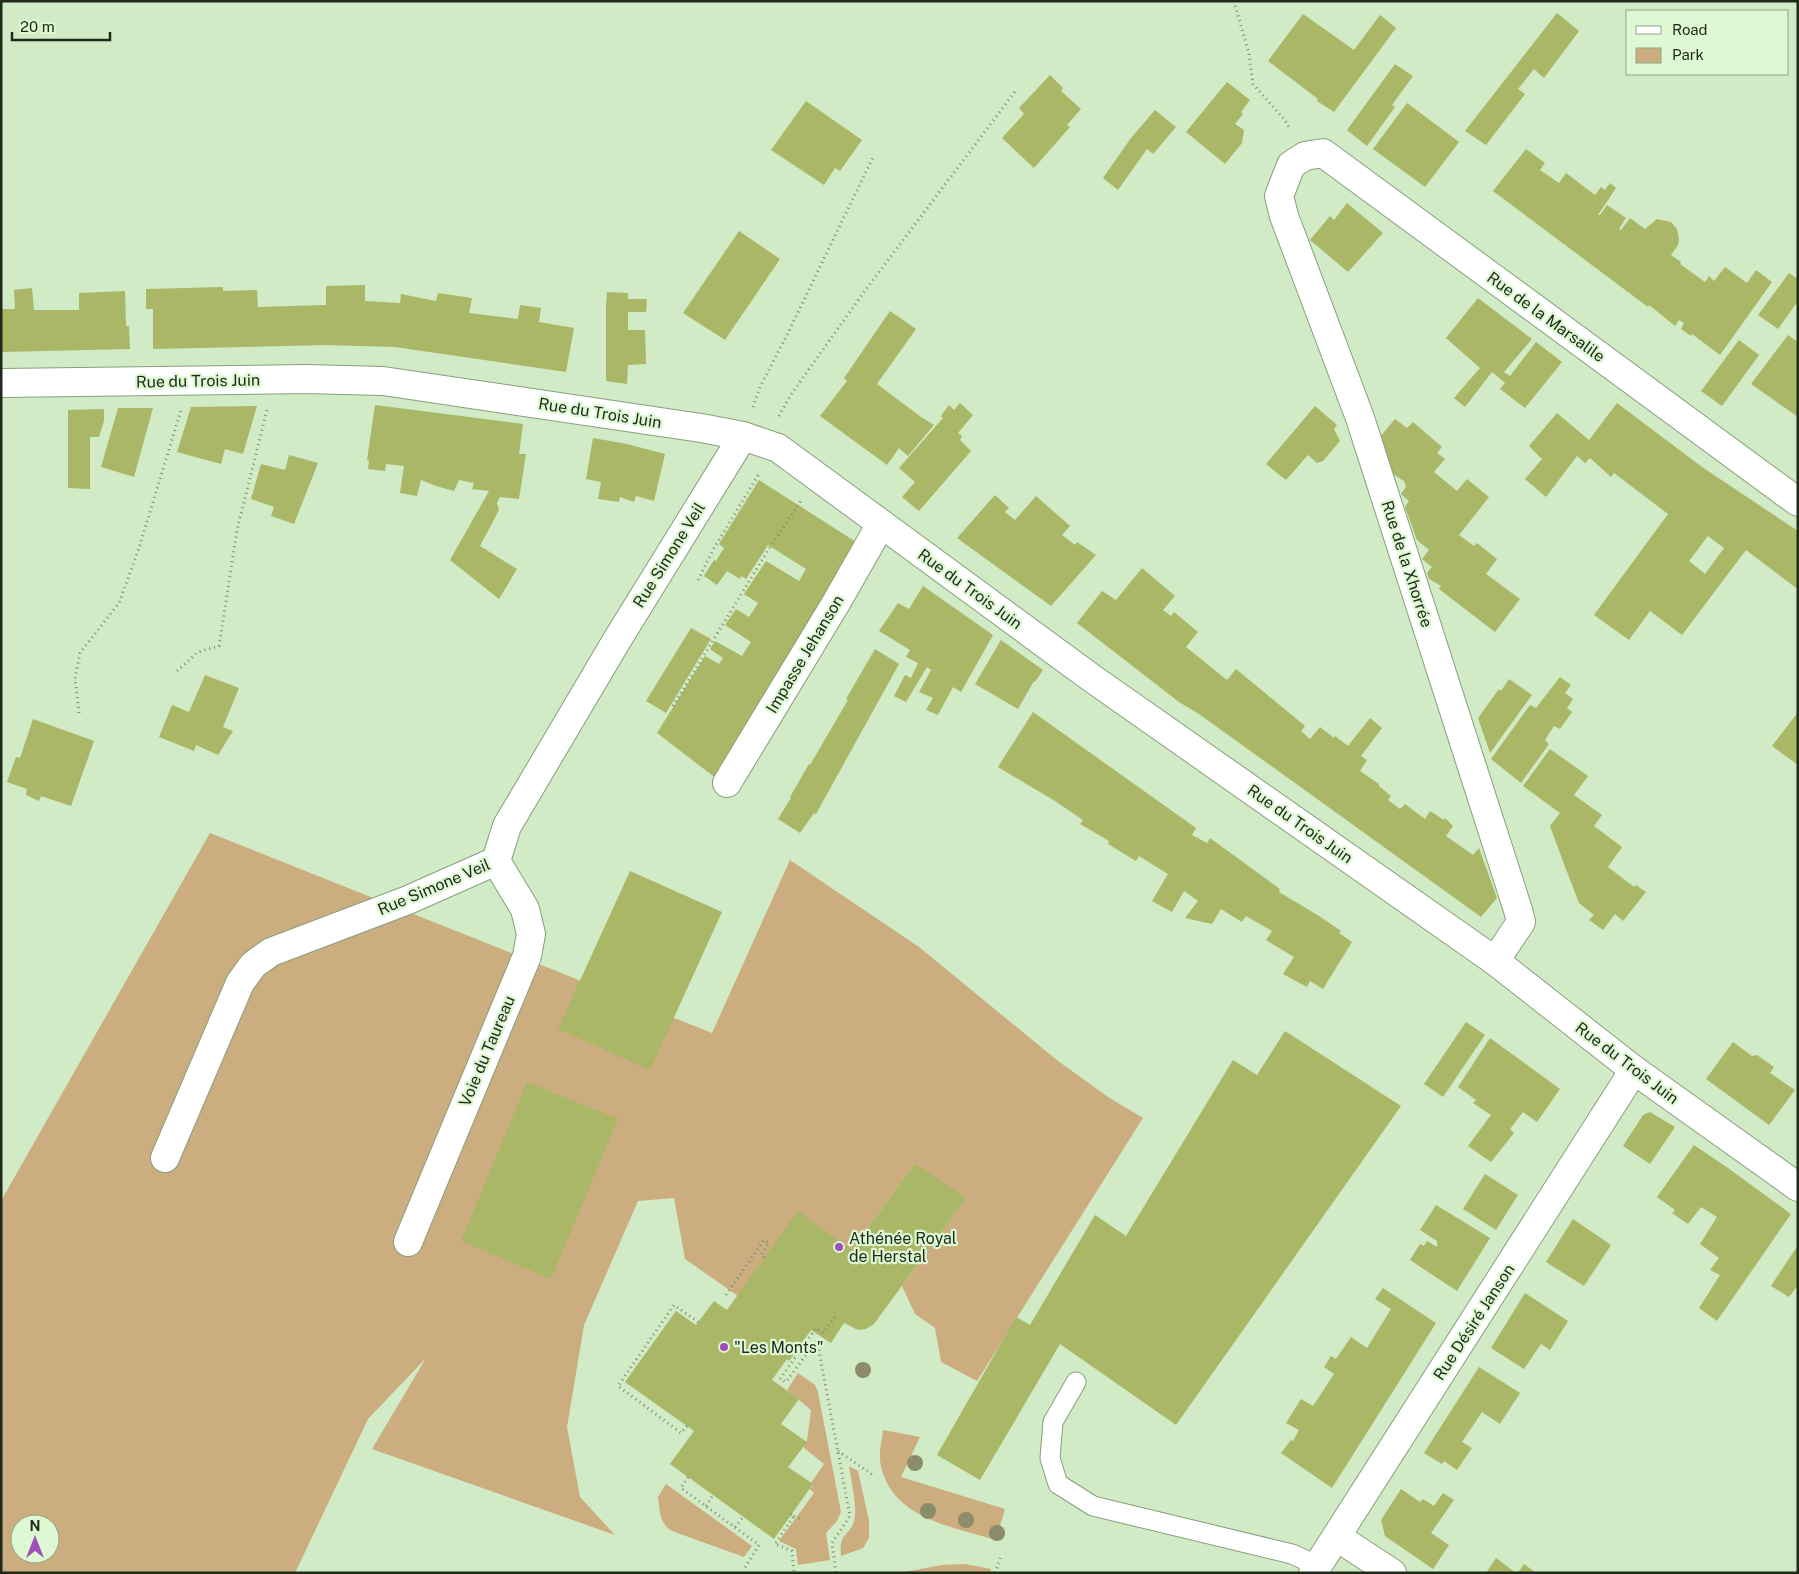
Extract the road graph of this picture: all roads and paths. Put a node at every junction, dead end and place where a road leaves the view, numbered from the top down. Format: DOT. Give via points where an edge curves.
graph roads {
  1 [pos="1234,1"];
  2 [pos="1017,89"];
  3 [pos="874,155"];
  4 [pos="1298,160"];
  5 [pos="275,380"];
  6 [pos="183,382"];
  7 [pos="1,383"];
  8 [pos="760,442"];
  9 [pos="817,477"];
  10 [pos="1798,502"];
  11 [pos="881,524"];
  12 [pos="698,580"];
  13 [pos="177,671"];
  14 [pos="672,706"];
  15 [pos="79,713"];
  16 [pos="727,783"];
  17 [pos="496,861"];
  18 [pos="1495,961"];
  19 [pos="1634,1070"];
  20 [pos="165,1158"];
  21 [pos="1798,1187"];
  22 [pos="408,1242"];
  23 [pos="765,1258"];
  24 [pos="726,1295"];
  25 [pos="835,1317"];
  26 [pos="698,1322"];
  27 [pos="823,1333"];
  28 [pos="817,1340"];
  29 [pos="1076,1382"];
  30 [pos="687,1426"];
  31 [pos="838,1451"];
  32 [pos="873,1475"];
  33 [pos="688,1477"];
  34 [pos="713,1495"];
  35 [pos="706,1506"];
  36 [pos="743,1517"];
  37 [pos="802,1520"];
  38 [pos="735,1527"];
  39 [pos="1337,1537"];
  40 [pos="1001,1556"];
  41 [pos="744,1568"];
  42 [pos="1315,1569"];
  43 [pos="794,1573"];
  44 [pos="836,1573"];
  45 [pos="996,1573"];
  46 [pos="1392,1573"];
  1 -- 4 [label="path" via="1249,54 1252,84 1285,120"];
  2 -- 8 [label="path" via="858,300"];
  3 -- 8 [label="path" via="760,387"];
  4 -- 10 [label="street, Rue de la Marsalile" via="1323,153"];
  4 -- 18 [label="street, Rue de la Xhorrée" via="1279,196 1284,216 1360,418 1521,922"];
  5 -- 6 [label="street, Rue du Trois Juin"];
  5 -- 8 [label="street, Rue du Trois Juin" via="383,381 633,417"];
  5 -- 13 [label="path" via="237,530 219,646 198,652"];
  6 -- 7 [label="street, Rue du Trois Juin"];
  6 -- 15 [label="path" via="180,411 119,603 80,652 75,679"];
  8 -- 9 [label="street, Rue du Trois Juin" via="778,448"];
  8 -- 12 [label="path"];
  8 -- 17 [label="street, Rue Simone Veil" via="617,640 507,826"];
  9 -- 11 [label="street, Rue du Trois Juin"];
  9 -- 14 [label="path"];
  11 -- 16 [label="street, Impasse Jehanson"];
  11 -- 18 [label="street, Rue du Trois Juin" via="1092,679"];
  17 -- 20 [label="street, Rue Simone Veil" via="408,900 271,952 253,964 240,983"];
  17 -- 22 [label="street, Voie du Taureau" via="525,909 532,934 527,956"];
  18 -- 19 [label="street, Rue du Trois Juin"];
  19 -- 21 [label="street, Rue du Trois Juin"];
  19 -- 39 [label="street, Rue Désiré Janson"];
  23 -- 24 [label="path" via="762,1255 769,1244 764,1240"];
  25 -- 27 [label="path"];
  26 -- 30 [label="path" via="674,1305 618,1386 682,1433"];
  27 -- 28 [label="path"];
  27 -- 28 [label="path" via="816,1328 780,1379 786,1382"];
  28 -- 31 [label="path"];
  29 -- 42 [label="lane" via="1053,1422 1050,1458 1058,1484 1093,1506 1292,1554"];
  31 -- 32 [label="path"];
  31 -- 44 [label="path" via="850,1516 832,1543"];
  33 -- 35 [label="path" via="681,1488"];
  34 -- 35 [label="path"];
  35 -- 38 [label="path"];
  36 -- 38 [label="path"];
  37 -- 43 [label="path" via="793,1515 775,1544 792,1551"];
  38 -- 41 [label="path" via="759,1545"];
  39 -- 42 [label="street, Rue Désiré Janson"];
  39 -- 46 [label="street"];
  40 -- 45 [label="path"];
}
